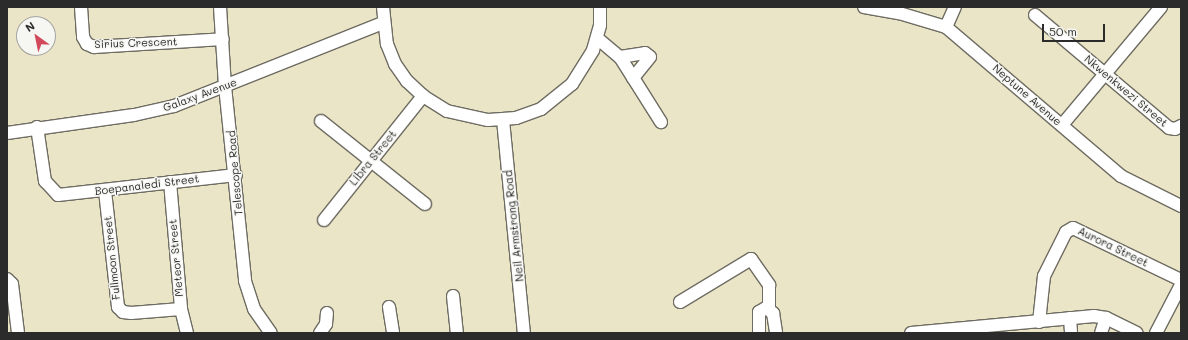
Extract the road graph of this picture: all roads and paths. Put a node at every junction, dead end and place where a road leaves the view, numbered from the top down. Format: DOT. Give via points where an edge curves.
graph roads {
  1 [pos="81,7"];
  2 [pos="220,7"];
  3 [pos="383,7"];
  4 [pos="600,7"];
  5 [pos="864,7"];
  6 [pos="956,7"];
  7 [pos="1160,7"];
  8 [pos="1035,15"];
  9 [pos="383,23"];
  10 [pos="946,27"];
  11 [pos="597,38"];
  12 [pos="223,39"];
  13 [pos="620,57"];
  14 [pos="1106,74"];
  15 [pos="633,78"];
  16 [pos="225,86"];
  17 [pos="423,96"];
  18 [pos="503,120"];
  19 [pos="321,121"];
  20 [pos="661,122"];
  21 [pos="1062,125"];
  22 [pos="1181,126"];
  23 [pos="37,127"];
  24 [pos="7,132"];
  25 [pos="371,161"];
  26 [pos="236,175"];
  27 [pos="170,182"];
  28 [pos="105,191"];
  29 [pos="425,204"];
  30 [pos="1181,206"];
  31 [pos="324,220"];
  32 [pos="7,279"];
  33 [pos="1181,280"];
  34 [pos="1181,285"];
  35 [pos="454,296"];
  36 [pos="680,302"];
  37 [pos="389,306"];
  38 [pos="769,308"];
  39 [pos="181,309"];
  40 [pos="327,313"];
  41 [pos="1070,318"];
  42 [pos="1106,318"];
  43 [pos="1039,322"];
  44 [pos="944,331"];
  45 [pos="18,333"];
  46 [pos="187,333"];
  47 [pos="271,333"];
  48 [pos="320,333"];
  49 [pos="392,333"];
  50 [pos="456,333"];
  51 [pos="524,333"];
  52 [pos="759,333"];
  53 [pos="776,333"];
  54 [pos="911,333"];
  55 [pos="1071,333"];
  56 [pos="1101,333"];
  57 [pos="1137,333"];
  58 [pos="1156,333"];
  1 -- 12 [label="street, Sirius Crescent" via="83,37 87,44 94,47"];
  2 -- 12 [label="street, Telescope Road"];
  3 -- 9 [label="street"];
  4 -- 11 [label="street"];
  5 -- 10 [label="street, Neptune Avenue" via="899,13"];
  6 -- 10 [label="street"];
  7 -- 14 [label="street"];
  8 -- 14 [label="street, Nkwenkwezi Street"];
  9 -- 16 [label="street, Galaxy Avenue"];
  9 -- 17 [label="street" via="387,44 396,64 408,82"];
  10 -- 21 [label="street, Neptune Avenue"];
  11 -- 13 [label="street"];
  11 -- 18 [label="street" via="584,68 563,94 541,108"];
  12 -- 16 [label="street, Telescope Road"];
  13 -- 15 [label="street"];
  13 -- 15 [label="street" via="645,53 650,57"];
  14 -- 21 [label="street"];
  14 -- 22 [label="street, Nkwenkwezi Street" via="1169,128"];
  15 -- 20 [label="street"];
  16 -- 23 [label="street, Galaxy Avenue" via="160,110"];
  16 -- 26 [label="street, Telescope Road"];
  17 -- 18 [label="street" via="460,116"];
  17 -- 25 [label="street, Libra Street"];
  18 -- 51 [label="street, Neil Armstrong Road"];
  19 -- 25 [label="street"];
  21 -- 30 [label="street, Neptune Avenue" via="1125,179"];
  23 -- 24 [label="street, Galaxy Avenue"];
  23 -- 28 [label="street, Boepanaledi Street" via="46,181 58,194"];
  25 -- 29 [label="street"];
  25 -- 31 [label="street, Libra Street"];
  26 -- 27 [label="street, Boepanaledi Street"];
  26 -- 47 [label="street, Telescope Road" via="247,291 254,309"];
  27 -- 28 [label="street, Boepanaledi Street"];
  27 -- 39 [label="street, Meteor Street"];
  28 -- 39 [label="street, Fullmoon Street" via="118,307 123,312 131,313"];
  32 -- 45 [label="street" via="12,284"];
  33 -- 43 [label="street, Aurora Street" via="1072,228 1066,232 1044,276"];
  34 -- 58 [label="street"];
  35 -- 50 [label="street"];
  36 -- 38 [label="street" via="751,259 769,285"];
  37 -- 49 [label="street"];
  38 -- 52 [label="street" via="763,308 759,312"];
  38 -- 53 [label="street" via="775,316"];
  39 -- 46 [label="street, Meteor Street"];
  40 -- 48 [label="street" via="326,324"];
  41 -- 42 [label="street"];
  41 -- 43 [label="street"];
  41 -- 55 [label="street"];
  42 -- 56 [label="street"];
  42 -- 57 [label="street"];
  43 -- 44 [label="street"];
  44 -- 54 [label="street"];
}
